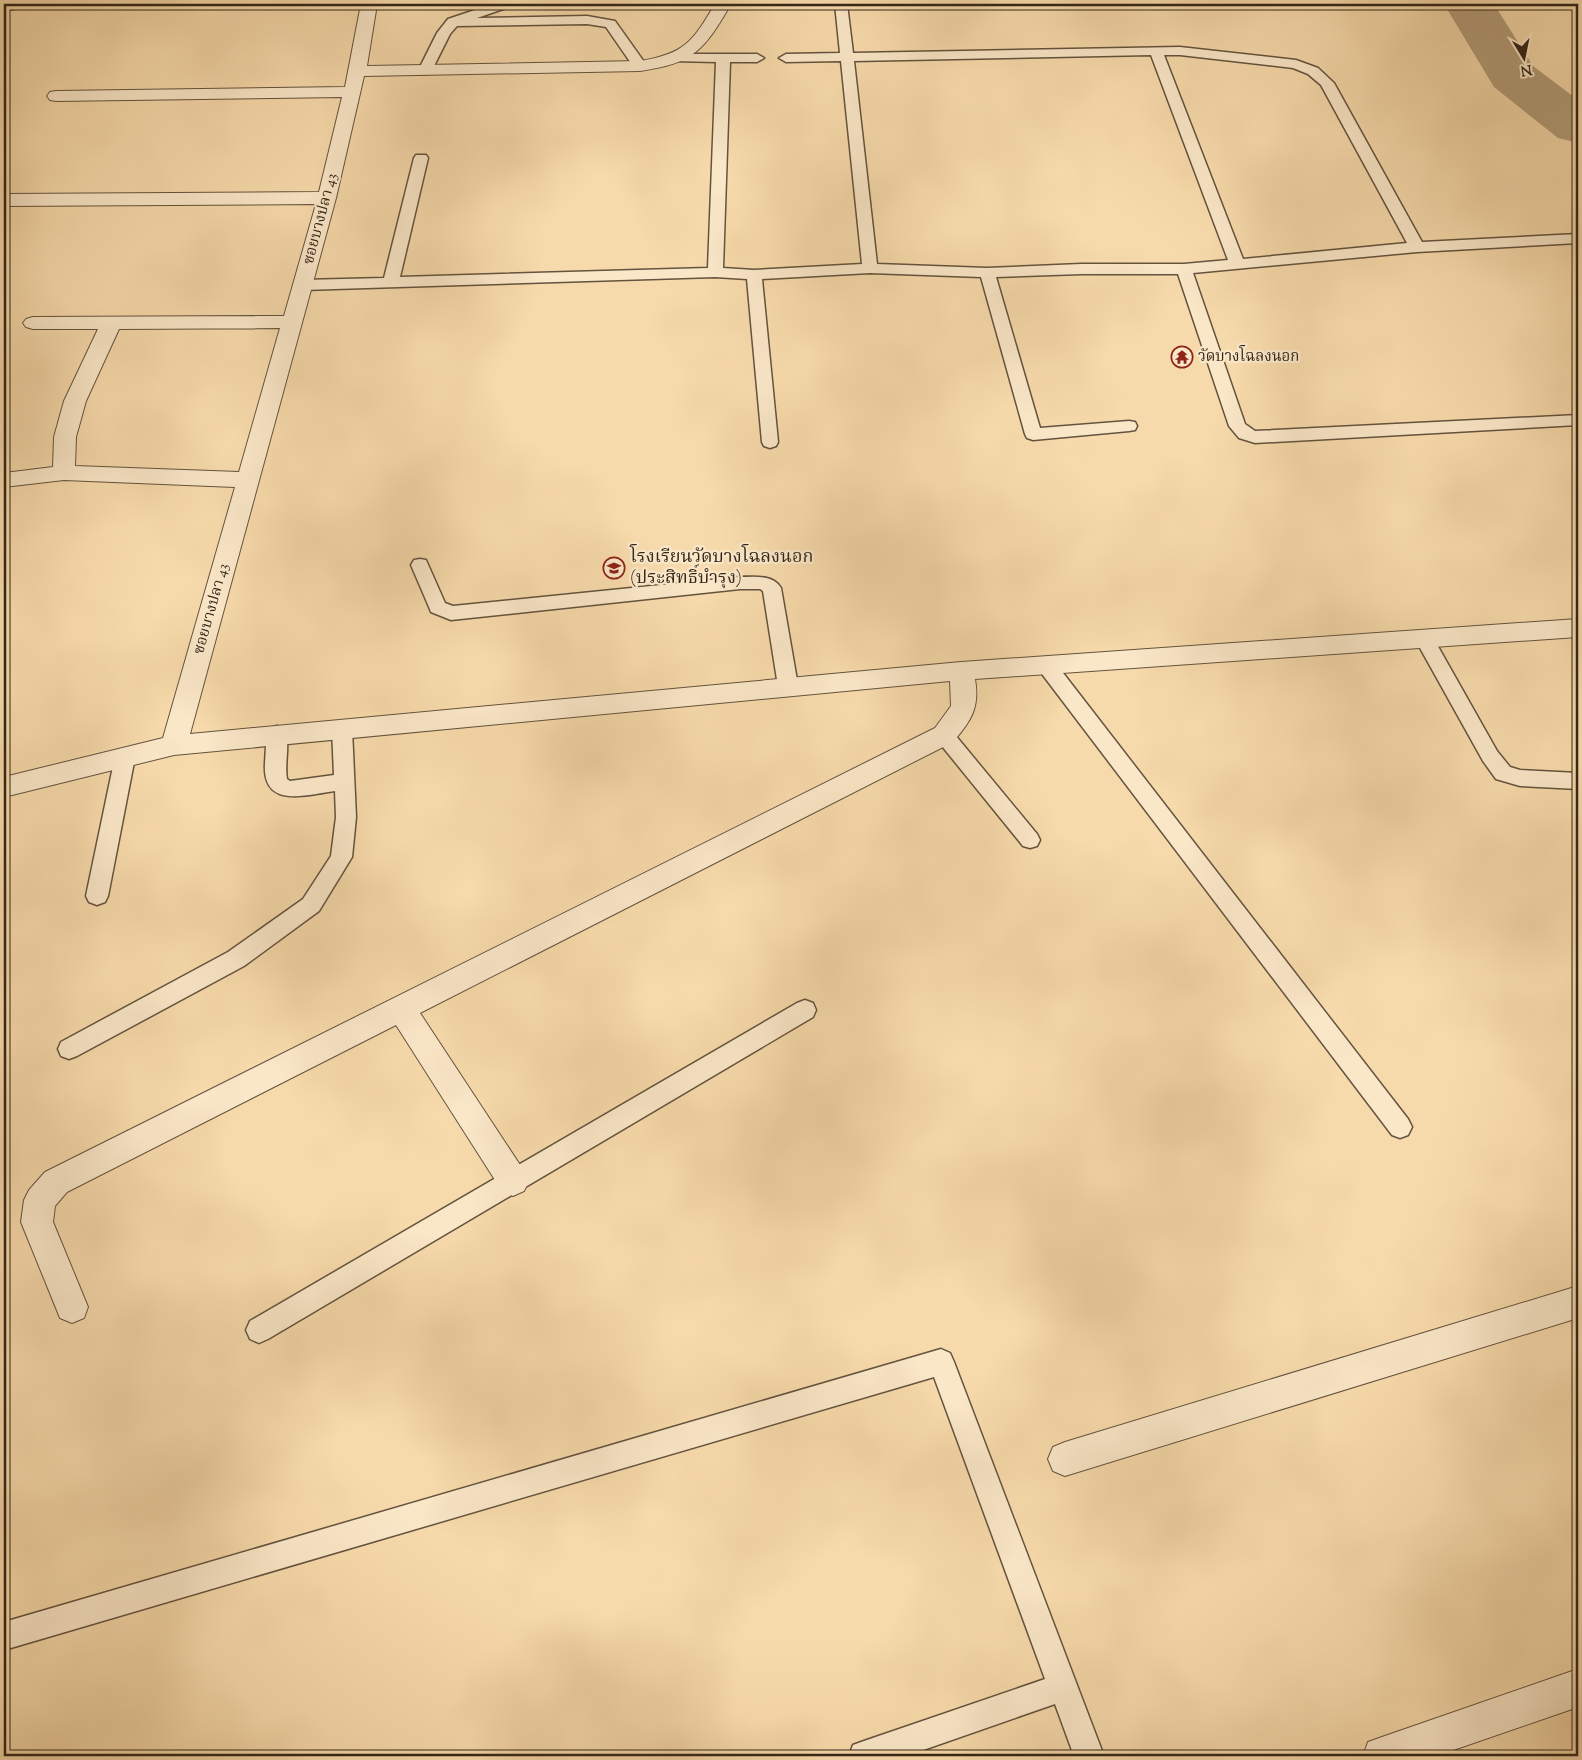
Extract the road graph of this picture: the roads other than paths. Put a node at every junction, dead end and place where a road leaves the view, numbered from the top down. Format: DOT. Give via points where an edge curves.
graph roads {
  1 [pos="22,4"];
  2 [pos="369,4"];
  3 [pos="504,4"];
  4 [pos="723,4"];
  5 [pos="841,4"];
  6 [pos="4,6"];
  7 [pos="454,22"];
  8 [pos="1156,51"];
  9 [pos="847,57"];
  10 [pos="678,58"];
  11 [pos="723,58"];
  12 [pos="757,58"];
  13 [pos="786,58"];
  14 [pos="640,66"];
  15 [pos="357,71"];
  16 [pos="425,71"];
  17 [pos="352,92"];
  18 [pos="56,96"];
  19 [pos="421,158"];
  20 [pos="327,198"];
  21 [pos="4,200"];
  22 [pos="1578,240"];
  23 [pos="1417,247"];
  24 [pos="1237,264"];
  25 [pos="870,268"];
  26 [pos="1184,269"];
  27 [pos="715,272"];
  28 [pos="987,272"];
  29 [pos="754,276"];
  30 [pos="391,282"];
  31 [pos="304,284"];
  32 [pos="112,322"];
  33 [pos="293,322"];
  34 [pos="33,323"];
  35 [pos="1578,420"];
  36 [pos="1129,426"];
  37 [pos="770,442"];
  38 [pos="64,474"];
  39 [pos="4,480"];
  40 [pos="249,480"];
  41 [pos="420,566"];
  42 [pos="1578,628"];
  43 [pos="1424,639"];
  44 [pos="1046,665"];
  45 [pos="961,671"];
  46 [pos="788,686"];
  47 [pos="342,729"];
  48 [pos="277,734"];
  49 [pos="944,735"];
  50 [pos="174,745"];
  51 [pos="125,756"];
  52 [pos="1578,781"];
  53 [pos="343,782"];
  54 [pos="4,787"];
  55 [pos="1030,840"];
  56 [pos="97,896"];
  57 [pos="401,1008"];
  58 [pos="805,1010"];
  59 [pos="69,1050"];
  60 [pos="1400,1127"];
  61 [pos="513,1182"];
  62 [pos="1578,1302"];
  63 [pos="72,1307"];
  64 [pos="258,1330"];
  65 [pos="1065,1459"];
  66 [pos="4,1636"];
  67 [pos="1063,1687"];
  68 [pos="1578,1688"];
  69 [pos="864,1756"];
  70 [pos="1089,1756"];
  71 [pos="1382,1756"];
  1 -- 6 [label="street"];
  2 -- 15 [label="street, ซอยบางปลา 43"];
  3 -- 7 [label="lane"];
  4 -- 10 [label="street" via="702,40"];
  5 -- 9 [label="lane"];
  7 -- 14 [label="lane" via="602,21 610,24"];
  7 -- 16 [label="lane" via="444,33"];
  8 -- 9 [label="lane"];
  8 -- 23 [label="lane" via="1227,55 1296,64 1313,71 1327,83"];
  8 -- 24 [label="lane"];
  9 -- 13 [label="lane"];
  9 -- 25 [label="lane"];
  10 -- 11 [label="lane"];
  10 -- 14 [label="street"];
  11 -- 12 [label="lane"];
  11 -- 27 [label="lane"];
  14 -- 16 [label="street"];
  15 -- 16 [label="street"];
  15 -- 17 [label="street, ซอยบางปลา 43"];
  17 -- 18 [label="street"];
  17 -- 20 [label="street, ซอยบางปลา 43"];
  19 -- 30 [label="lane"];
  20 -- 21 [label="street"];
  20 -- 31 [label="street, ซอยบางปลา 43"];
  22 -- 23 [label="lane"];
  23 -- 24 [label="lane"];
  24 -- 26 [label="lane"];
  25 -- 28 [label="lane"];
  25 -- 29 [label="lane"];
  26 -- 28 [label="lane"];
  26 -- 35 [label="lane" via="1237,426 1245,434 1255,437"];
  27 -- 29 [label="lane"];
  27 -- 30 [label="lane"];
  28 -- 36 [label="lane" via="1033,434"];
  29 -- 37 [label="lane"];
  30 -- 31 [label="lane"];
  31 -- 33 [label="street, ซอยบางปลา 43"];
  32 -- 33 [label="street"];
  32 -- 34 [label="street"];
  32 -- 38 [label="street" via="75,400 65,437"];
  33 -- 40 [label="street, ซอยบางปลา 43"];
  38 -- 39 [label="street"];
  38 -- 40 [label="street"];
  40 -- 50 [label="street, ซอยบางปลา 43"];
  41 -- 46 [label="lane" via="438,607 451,613 763,583 772,588"];
  42 -- 43 [label="street"];
  43 -- 44 [label="street"];
  43 -- 52 [label="lane" via="1490,756 1503,773 1520,778"];
  44 -- 45 [label="street"];
  44 -- 60 [label="lane"];
  45 -- 46 [label="street"];
  45 -- 49 [label="street" via="965,694 962,715"];
  46 -- 47 [label="street"];
  47 -- 48 [label="street"];
  47 -- 53 [label="lane"];
  48 -- 50 [label="street"];
  48 -- 53 [label="lane" via="277,783 288,789"];
  49 -- 55 [label="lane"];
  49 -- 57 [label="street"];
  50 -- 51 [label="street"];
  51 -- 54 [label="street"];
  51 -- 56 [label="lane"];
  53 -- 59 [label="lane" via="346,817 341,857 311,905 236,959"];
  57 -- 61 [label="street"];
  57 -- 63 [label="street" via="56,1182 40,1200 37,1222"];
  58 -- 61 [label="lane"];
  61 -- 64 [label="lane"];
  62 -- 65 [label="street"];
  66 -- 67 [label="lane" via="941,1362"];
  67 -- 69 [label="lane"];
  67 -- 70 [label="lane"];
  68 -- 71 [label="street"];
}
